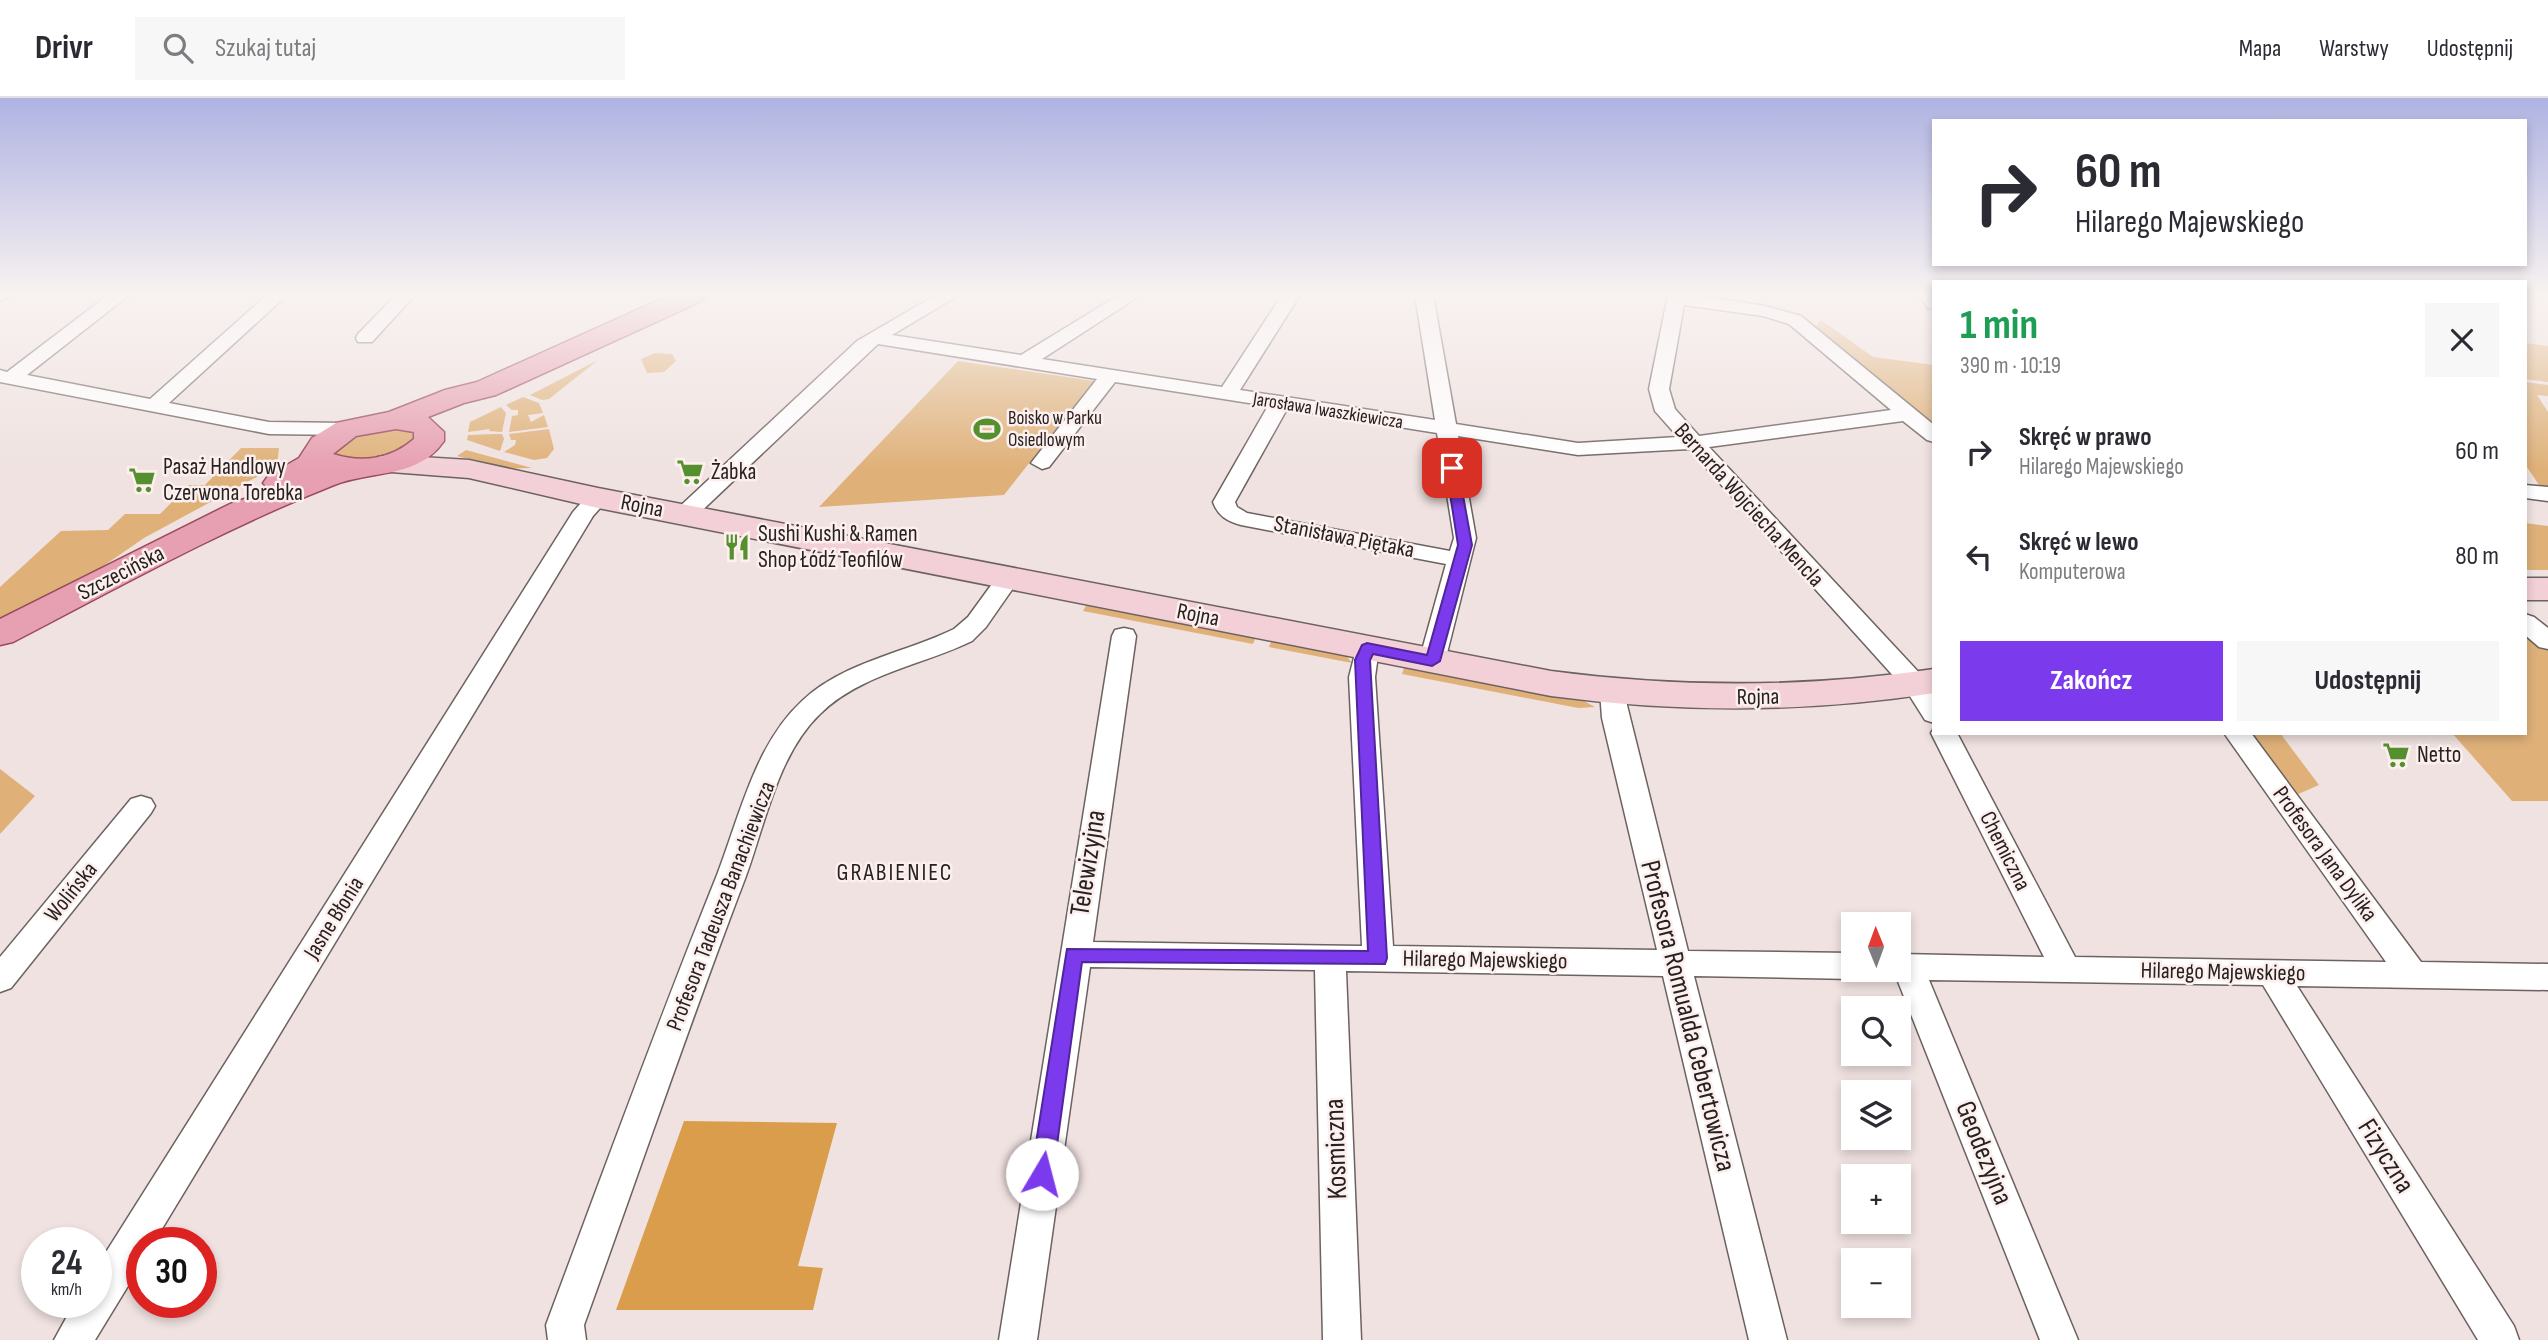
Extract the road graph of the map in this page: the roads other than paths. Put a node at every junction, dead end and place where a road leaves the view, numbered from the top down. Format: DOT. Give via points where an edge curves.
graph roads {
  1 [pos="39,353"];
  2 [pos="213,353"];
  3 [pos="565,353"];
  4 [pos="858,353"];
  5 [pos="967,353"];
  6 [pos="1039,353"];
  7 [pos="1254,353"];
  8 [pos="1433,353"];
  9 [pos="1667,353"];
  10 [pos="1835,353"];
  11 [pos="1024,362"];
  12 [pos="1110,376"];
  13 [pos="6,377"];
  14 [pos="486,389"];
  15 [pos="1227,395"];
  16 [pos="1280,403"];
  17 [pos="154,406"];
  18 [pos="1909,414"];
  19 [pos="396,420"];
  20 [pos="268,428"];
  21 [pos="348,429"];
  22 [pos="1446,430"];
  23 [pos="1932,434"];
  24 [pos="427,439"];
  25 [pos="1691,443"];
  26 [pos="318,453"];
  27 [pos="1042,463"];
  28 [pos="389,464"];
  29 [pos="469,469"];
  30 [pos="349,470"];
  31 [pos="2527,491"];
  32 [pos="2548,494"];
  33 [pos="598,498"];
  34 [pos="241,511"];
  35 [pos="684,515"];
  36 [pos="1461,560"];
  37 [pos="1008,578"];
  38 [pos="2527,589"];
  39 [pos="2548,589"];
  40 [pos="2527,624"];
  41 [pos="0,635"];
  42 [pos="1124,636"];
  43 [pos="2548,641"];
  44 [pos="1367,648"];
  45 [pos="1432,661"];
  46 [pos="1613,691"];
  47 [pos="1927,693"];
  48 [pos="1945,735"];
  49 [pos="2238,735"];
  50 [pos="141,806"];
  51 [pos="1074,954"];
  52 [pos="1330,957"];
  53 [pos="1378,958"];
  54 [pos="1674,963"];
  55 [pos="1841,966"];
  56 [pos="1911,967"];
  57 [pos="2066,969"];
  58 [pos="2272,973"];
  59 [pos="2413,975"];
  60 [pos="2548,977"];
  61 [pos="0,979"];
  62 [pos="1910,982"];
  63 [pos="73,1340"];
  64 [pos="567,1340"];
  65 [pos="1018,1340"];
  66 [pos="1342,1340"];
  67 [pos="1768,1340"];
  68 [pos="2059,1340"];
  69 [pos="2500,1340"];
  1 -- 13 [label="street"];
  2 -- 17 [label="street"];
  3 -- 14 [label="main road"];
  4 -- 35 [label="street"];
  5 -- 11 [label="street, Jarosława Iwaszkiewicza"];
  6 -- 11 [label="street"];
  7 -- 15 [label="street"];
  8 -- 22 [label="street"];
  9 -- 25 [label="street, Bernarda Wojciecha Mencla" via="1659,399"];
  10 -- 18 [label="street"];
  11 -- 12 [label="street, Jarosława Iwaszkiewicza"];
  12 -- 15 [label="street, Jarosława Iwaszkiewicza"];
  12 -- 27 [label="street"];
  13 -- 17 [label="street"];
  14 -- 19 [label="main road"];
  14 -- 24 [label="main road" via="440,419"];
  15 -- 16 [label="street, Jarosława Iwaszkiewicza"];
  16 -- 22 [label="street, Jarosława Iwaszkiewicza"];
  16 -- 36 [label="street, Stanisława Piętaka" via="1224,502 1227,511 1241,518"];
  17 -- 20 [label="street"];
  18 -- 23 [label="street"];
  18 -- 25 [label="street, Jarosława Iwaszkiewicza"];
  19 -- 21 [label="main road"];
  19 -- 24 [label="main road" via="414,422"];
  20 -- 21 [label="street"];
  20 -- 26 [label="street"];
  21 -- 26 [label="main road, Szczecińska" via="329,439"];
  22 -- 25 [label="street, Jarosława Iwaszkiewicza" via="1588,450"];
  22 -- 36 [label="street" via="1465,538"];
  24 -- 28 [label="main road, Szczecińska"];
  24 -- 29 [label="street, Rojna" via="437,454 464,462"];
  25 -- 47 [label="street, Bernarda Wojciecha Mencla"];
  26 -- 30 [label="main road" via="334,467"];
  26 -- 34 [label="main road, Szczecińska" via="300,472 257,495"];
  28 -- 29 [label="street, Rojna"];
  28 -- 30 [label="main road, Szczecińska"];
  29 -- 33 [label="street, Rojna"];
  30 -- 34 [label="main road, Szczecińska"];
  31 -- 32 [label="street"];
  33 -- 35 [label="street, Rojna"];
  33 -- 63 [label="street, Jasne Błonia" via="584,512"];
  34 -- 41 [label="main road, Szczecińska"];
  35 -- 37 [label="street, Rojna"];
  36 -- 45 [label="street"];
  37 -- 44 [label="street, Rojna"];
  37 -- 64 [label="street, Profesora Tadeusza Banachiewicza" via="964,635 839,687 811,707 793,728 706,939 565,1325"];
  38 -- 39 [label="street"];
  40 -- 43 [label="street"];
  42 -- 51 [label="street, Telewizyjna"];
  44 -- 45 [label="street, Rojna"];
  44 -- 53 [label="street" via="1362,677"];
  45 -- 46 [label="street, Rojna"];
  46 -- 47 [label="street, Rojna" via="1762,698"];
  46 -- 54 [label="street, Profesora Romualda Cebertowicza" via="1615,718"];
  48 -- 57 [label="street, Chemiczna"];
  49 -- 59 [label="street, Profesora Jana Dylika"];
  50 -- 61 [label="street, Wolińska"];
  51 -- 52 [label="street, Hilarego Majewskiego"];
  51 -- 65 [label="street, Telewizyjna"];
  52 -- 53 [label="street, Hilarego Majewskiego"];
  52 -- 66 [label="street, Kosmiczna"];
  53 -- 54 [label="street, Hilarego Majewskiego"];
  54 -- 55 [label="street, Hilarego Majewskiego"];
  54 -- 67 [label="street, Profesora Romualda Cebertowicza"];
  56 -- 57 [label="street, Hilarego Majewskiego"];
  57 -- 58 [label="street, Hilarego Majewskiego"];
  58 -- 59 [label="street, Hilarego Majewskiego"];
  58 -- 69 [label="street, Fizyczna"];
  59 -- 60 [label="street, Hilarego Majewskiego"];
  62 -- 68 [label="street, Geodezyjna"];
}
